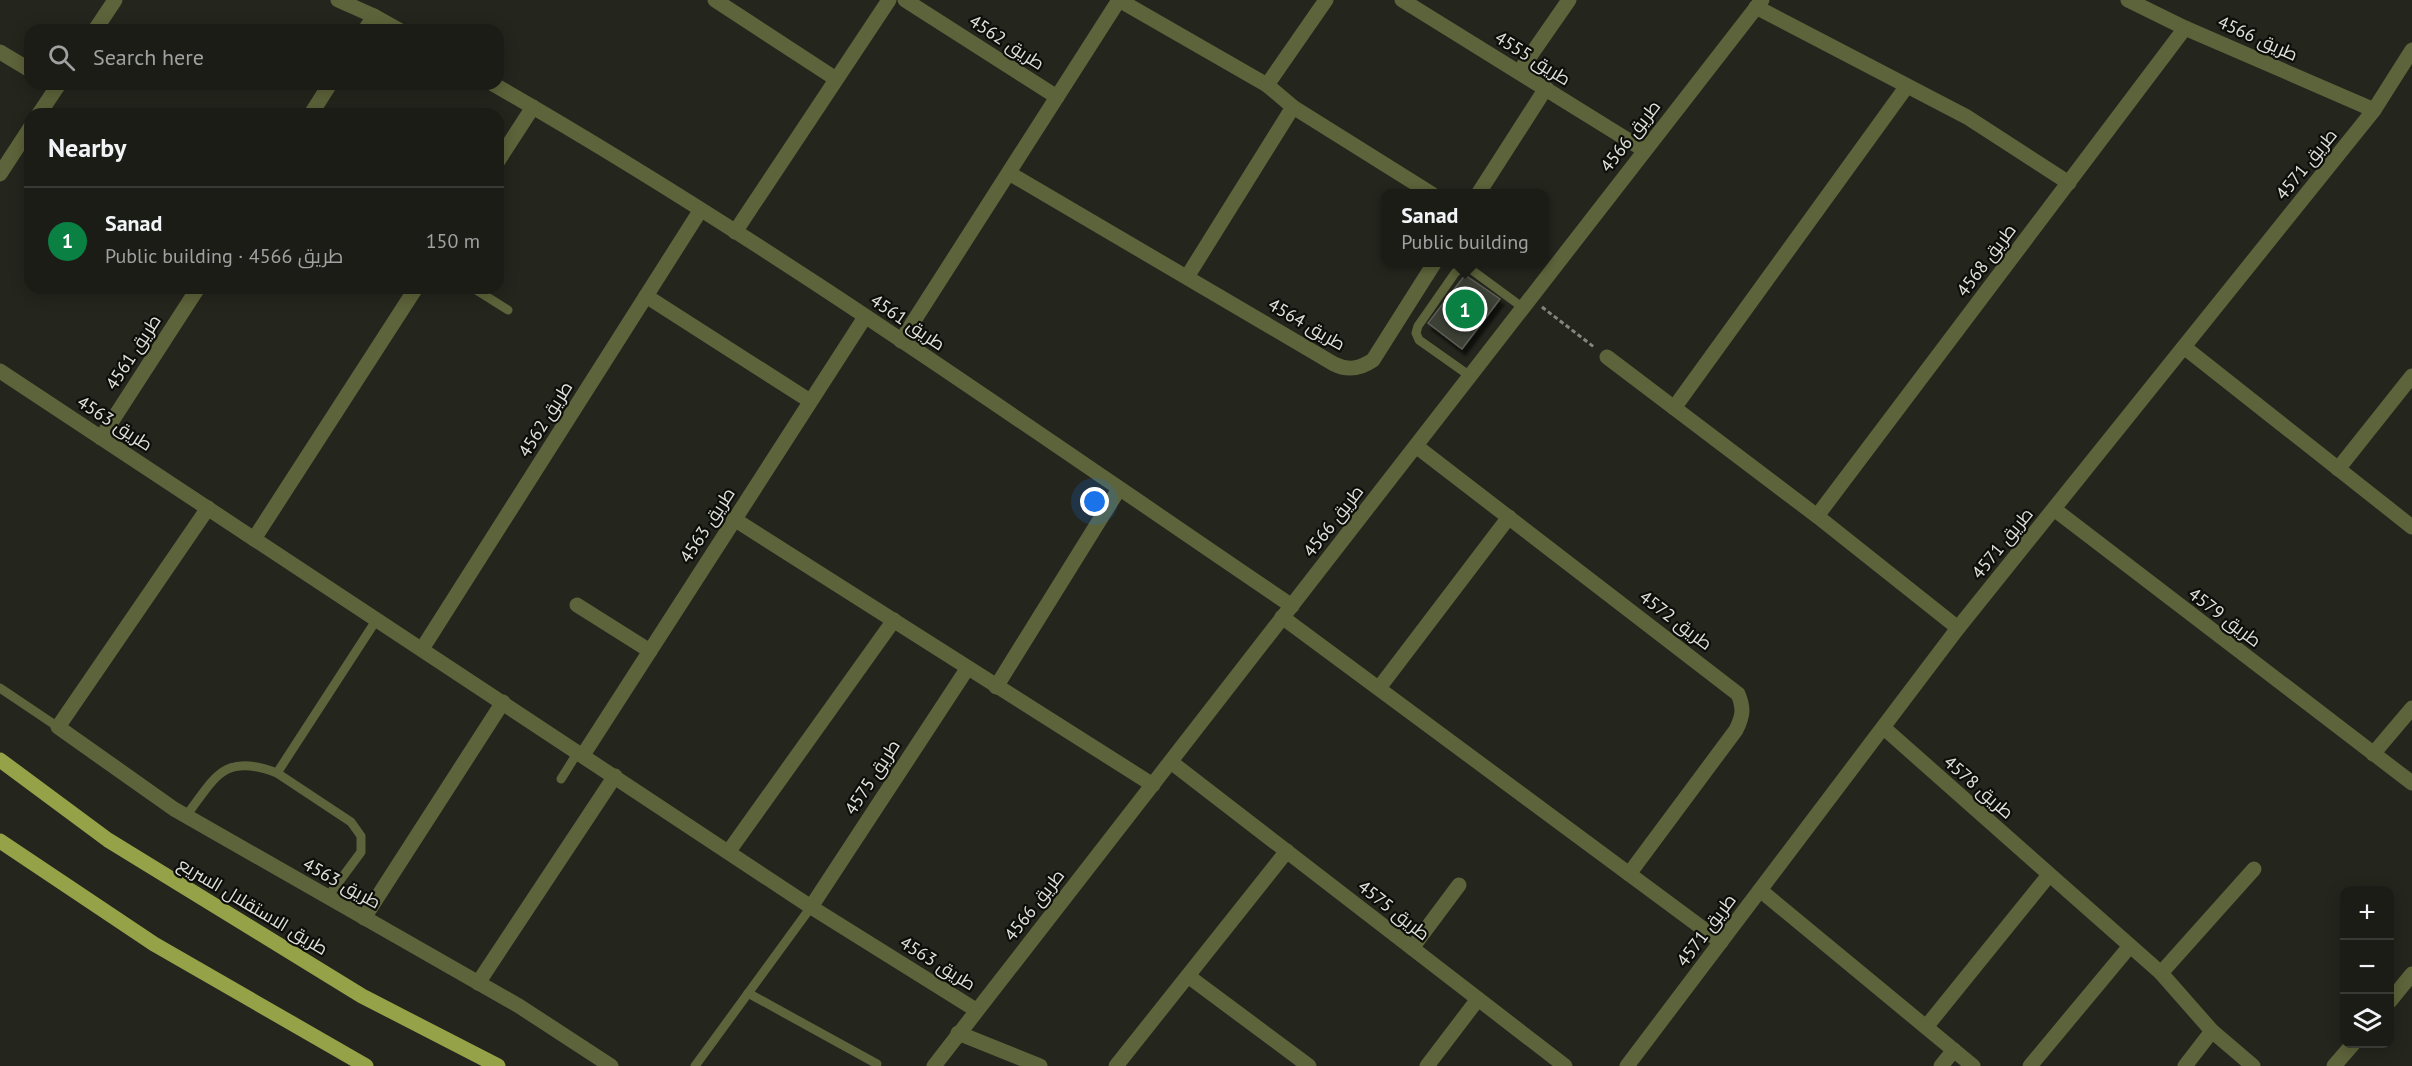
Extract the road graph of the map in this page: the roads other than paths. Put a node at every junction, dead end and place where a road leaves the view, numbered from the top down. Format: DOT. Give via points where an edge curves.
graph roads {
  1 [pos="115,0"];
  2 [pos="338,0"];
  3 [pos="715,0"];
  4 [pos="889,0"];
  5 [pos="905,0"];
  6 [pos="1119,0"];
  7 [pos="1326,0"];
  8 [pos="1402,0"];
  9 [pos="1569,0"];
  10 [pos="2128,0"];
  11 [pos="1759,4"];
  12 [pos="374,16"];
  13 [pos="99,24"];
  14 [pos="369,24"];
  15 [pos="388,24"];
  16 [pos="2186,28"];
  17 [pos="2412,50"];
  18 [pos="0,52"];
  19 [pos="24,66"];
  20 [pos="1519,72"];
  21 [pos="836,79"];
  22 [pos="1267,85"];
  23 [pos="1907,86"];
  24 [pos="1546,88"];
  25 [pos="54,90"];
  26 [pos="326,90"];
  27 [pos="503,90"];
  28 [pos="1057,97"];
  29 [pos="533,107"];
  30 [pos="1293,107"];
  31 [pos="43,108"];
  32 [pos="314,108"];
  33 [pos="2374,110"];
  34 [pos="24,137"];
  35 [pos="1644,150"];
  36 [pos="504,152"];
  37 [pos="1009,173"];
  38 [pos="0,174"];
  39 [pos="2069,183"];
  40 [pos="1424,189"];
  41 [pos="1482,189"];
  42 [pos="700,210"];
  43 [pos="735,232"];
  44 [pos="1549,264"];
  45 [pos="1431,267"];
  46 [pos="1546,267"];
  47 [pos="1187,277"];
  48 [pos="194,294"];
  49 [pos="412,294"];
  50 [pos="483,294"];
  51 [pos="646,296"];
  52 [pos="1526,302"];
  53 [pos="508,310"];
  54 [pos="865,317"];
  55 [pos="901,341"];
  56 [pos="2184,347"];
  57 [pos="1607,357"];
  58 [pos="0,371"];
  59 [pos="1470,376"];
  60 [pos="2412,376"];
  61 [pos="810,401"];
  62 [pos="1674,408"];
  63 [pos="101,438"];
  64 [pos="1416,446"];
  65 [pos="2338,469"];
  66 [pos="1119,489"];
  67 [pos="208,508"];
  68 [pos="2054,509"];
  69 [pos="1818,516"];
  70 [pos="1509,517"];
  71 [pos="734,519"];
  72 [pos="2412,527"];
  73 [pos="255,539"];
  74 [pos="577,605"];
  75 [pos="1287,612"];
  76 [pos="377,619"];
  77 [pos="894,620"];
  78 [pos="1958,628"];
  79 [pos="422,649"];
  80 [pos="650,651"];
  81 [pos="967,669"];
  82 [pos="996,687"];
  83 [pos="0,688"];
  84 [pos="1379,688"];
  85 [pos="503,702"];
  86 [pos="2412,708"];
  87 [pos="58,727"];
  88 [pos="1884,728"];
  89 [pos="581,753"];
  90 [pos="2373,754"];
  91 [pos="0,760"];
  92 [pos="1171,762"];
  93 [pos="277,773"];
  94 [pos="615,776"];
  95 [pos="561,779"];
  96 [pos="2412,783"];
  97 [pos="1153,785"];
  98 [pos="186,816"];
  99 [pos="0,841"];
  100 [pos="729,851"];
  101 [pos="1287,851"];
  102 [pos="2254,869"];
  103 [pos="1629,874"];
  104 [pos="2049,874"];
  105 [pos="1459,885"];
  106 [pos="1760,890"];
  107 [pos="327,898"];
  108 [pos="811,907"];
  109 [pos="364,918"];
  110 [pos="1721,942"];
  111 [pos="2130,946"];
  112 [pos="1412,948"];
  113 [pos="2161,973"];
  114 [pos="2412,974"];
  115 [pos="1188,975"];
  116 [pos="478,983"];
  117 [pos="748,993"];
  118 [pos="2394,996"];
  119 [pos="1478,999"];
  120 [pos="976,1010"];
  121 [pos="1926,1027"];
  122 [pos="2212,1031"];
  123 [pos="958,1034"];
  124 [pos="2350,1048"];
  125 [pos="1954,1050"];
  126 [pos="877,1064"];
  127 [pos="366,1066"];
  128 [pos="498,1066"];
  129 [pos="611,1066"];
  130 [pos="695,1066"];
  131 [pos="934,1066"];
  132 [pos="1040,1066"];
  133 [pos="1116,1066"];
  134 [pos="1309,1066"];
  135 [pos="1427,1066"];
  136 [pos="1565,1066"];
  137 [pos="1627,1066"];
  138 [pos="1941,1066"];
  139 [pos="1973,1066"];
  140 [pos="2030,1066"];
  141 [pos="2185,1066"];
  142 [pos="2253,1066"];
  143 [pos="2334,1066"];
  1 -- 13 [label="street"];
  2 -- 12 [label="street"];
  3 -- 21 [label="street"];
  4 -- 21 [label="street"];
  5 -- 28 [label="street, طريق 4562"];
  6 -- 22 [label="street"];
  6 -- 28 [label="street"];
  7 -- 22 [label="street"];
  8 -- 20 [label="street, طريق 4555"];
  9 -- 20 [label="street"];
  10 -- 16 [label="street, طريق 4566"];
  11 -- 23 [label="street"];
  11 -- 35 [label="street, طريق 4566"];
  12 -- 14 [label="street"];
  12 -- 15 [label="street"];
  16 -- 33 [label="street, طريق 4566"];
  16 -- 39 [label="street, طريق 4568"];
  17 -- 33 [label="street, طريق 4571"];
  18 -- 19 [label="street"];
  20 -- 24 [label="street, طريق 4555"];
  21 -- 43 [label="street"];
  22 -- 30 [label="street"];
  23 -- 39 [label="street" via="1967,117"];
  23 -- 62 [label="street"];
  24 -- 35 [label="street, طريق 4555"];
  24 -- 41 [label="street"];
  25 -- 31 [label="street"];
  26 -- 32 [label="street"];
  27 -- 29 [label="street, طريق 4561"];
  28 -- 37 [label="street"];
  29 -- 36 [label="street"];
  29 -- 42 [label="street, طريق 4561"];
  30 -- 40 [label="street"];
  30 -- 47 [label="street"];
  33 -- 56 [label="street, طريق 4571"];
  34 -- 38 [label="street"];
  35 -- 44 [label="street, طريق 4566"];
  37 -- 47 [label="street, طريق 4564"];
  37 -- 55 [label="street"];
  39 -- 69 [label="street, طريق 4568"];
  42 -- 43 [label="street, طريق 4561"];
  42 -- 51 [label="street, طريق 4562"];
  43 -- 54 [label="street, طريق 4561"];
  45 -- 47 [label="street, طريق 4564" via="1373,360 1354,369 1334,364"];
  46 -- 52 [label="street, طريق 4566"];
  48 -- 63 [label="street, طريق 4561"];
  49 -- 73 [label="street"];
  50 -- 53 [label="lane"];
  51 -- 61 [label="street"];
  51 -- 79 [label="street, طريق 4562"];
  52 -- 59 [label="street, طريق 4566"];
  52 -- 59 [label="lane" via="1469,268 1455,273 1416,333 1419,340"];
  54 -- 55 [label="street, طريق 4561"];
  54 -- 61 [label="street, طريق 4563"];
  55 -- 66 [label="street, طريق 4561"];
  56 -- 65 [label="street"];
  56 -- 68 [label="street, طريق 4571"];
  57 -- 62 [label="street"];
  58 -- 63 [label="street, طريق 4563"];
  59 -- 64 [label="street, طريق 4566"];
  60 -- 65 [label="street"];
  61 -- 71 [label="street, طريق 4563"];
  62 -- 69 [label="street"];
  63 -- 67 [label="street, طريق 4563"];
  64 -- 70 [label="street, طريق 4572"];
  64 -- 75 [label="street, طريق 4566"];
  65 -- 72 [label="street"];
  66 -- 75 [label="street, طريق 4561"];
  66 -- 82 [label="street"];
  67 -- 73 [label="street, طريق 4563"];
  67 -- 87 [label="street"];
  68 -- 78 [label="street, طريق 4571"];
  68 -- 90 [label="street, طريق 4579"];
  69 -- 78 [label="street"];
  70 -- 84 [label="street"];
  70 -- 103 [label="street, طريق 4572" via="1729,685 1743,706 1736,730"];
  71 -- 77 [label="street"];
  71 -- 80 [label="street, طريق 4563"];
  73 -- 76 [label="street, طريق 4563"];
  74 -- 80 [label="street"];
  75 -- 84 [label="street"];
  75 -- 92 [label="street, طريق 4566"];
  76 -- 79 [label="street, طريق 4563"];
  76 -- 93 [label="lane"];
  77 -- 81 [label="street"];
  77 -- 100 [label="street"];
  78 -- 88 [label="street, طريق 4571"];
  79 -- 85 [label="street, طريق 4563"];
  80 -- 89 [label="street, طريق 4563"];
  81 -- 82 [label="street"];
  81 -- 108 [label="street, طريق 4575"];
  82 -- 97 [label="street"];
  83 -- 87 [label="lane, طريق 4563"];
  84 -- 103 [label="street"];
  85 -- 89 [label="street, طريق 4563"];
  85 -- 109 [label="street"];
  86 -- 90 [label="street"];
  87 -- 98 [label="street, طريق 4563"];
  88 -- 104 [label="street, طريق 4578"];
  88 -- 106 [label="street, طريق 4571"];
  89 -- 94 [label="street, طريق 4563"];
  89 -- 95 [label="lane"];
  90 -- 96 [label="street, طريق 4579"];
  91 -- 128 [label="main road, طريق الاستقلال السريع" via="108,840 362,996"];
  92 -- 97 [label="street, طريق 4566"];
  92 -- 101 [label="street, طريق 4575"];
  93 -- 98 [label="lane" via="240,764 220,772"];
  93 -- 107 [label="lane" via="351,822 361,836 362,852"];
  94 -- 100 [label="street, طريق 4563"];
  94 -- 116 [label="street"];
  97 -- 120 [label="street, طريق 4566"];
  98 -- 107 [label="street, طريق 4563"];
  99 -- 127 [label="main road" via="154,944"];
  100 -- 108 [label="street, طريق 4563"];
  101 -- 112 [label="street, طريق 4575"];
  101 -- 115 [label="street"];
  102 -- 113 [label="street"];
  103 -- 110 [label="street"];
  104 -- 111 [label="street, طريق 4578"];
  104 -- 121 [label="street"];
  105 -- 112 [label="street"];
  106 -- 110 [label="street, طريق 4571"];
  106 -- 121 [label="street"];
  107 -- 109 [label="street, طريق 4563"];
  108 -- 117 [label="lane"];
  108 -- 120 [label="street, طريق 4563"];
  109 -- 116 [label="street, طريق 4563"];
  110 -- 137 [label="street, طريق 4571"];
  111 -- 113 [label="street, طريق 4578"];
  111 -- 140 [label="street"];
  112 -- 119 [label="street, طريق 4575"];
  113 -- 122 [label="street, طريق 4578"];
  114 -- 118 [label="street"];
  115 -- 133 [label="street"];
  115 -- 134 [label="street"];
  116 -- 129 [label="street, طريق 4563"];
  117 -- 126 [label="lane"];
  117 -- 130 [label="lane"];
  119 -- 135 [label="street"];
  119 -- 136 [label="street, طريق 4575"];
  120 -- 123 [label="street, طريق 4566"];
  121 -- 125 [label="street"];
  122 -- 141 [label="street"];
  122 -- 142 [label="street, طريق 4578"];
  123 -- 131 [label="street, طريق 4566"];
  123 -- 132 [label="street"];
  124 -- 143 [label="street"];
  125 -- 138 [label="street"];
  125 -- 139 [label="street"];
}
